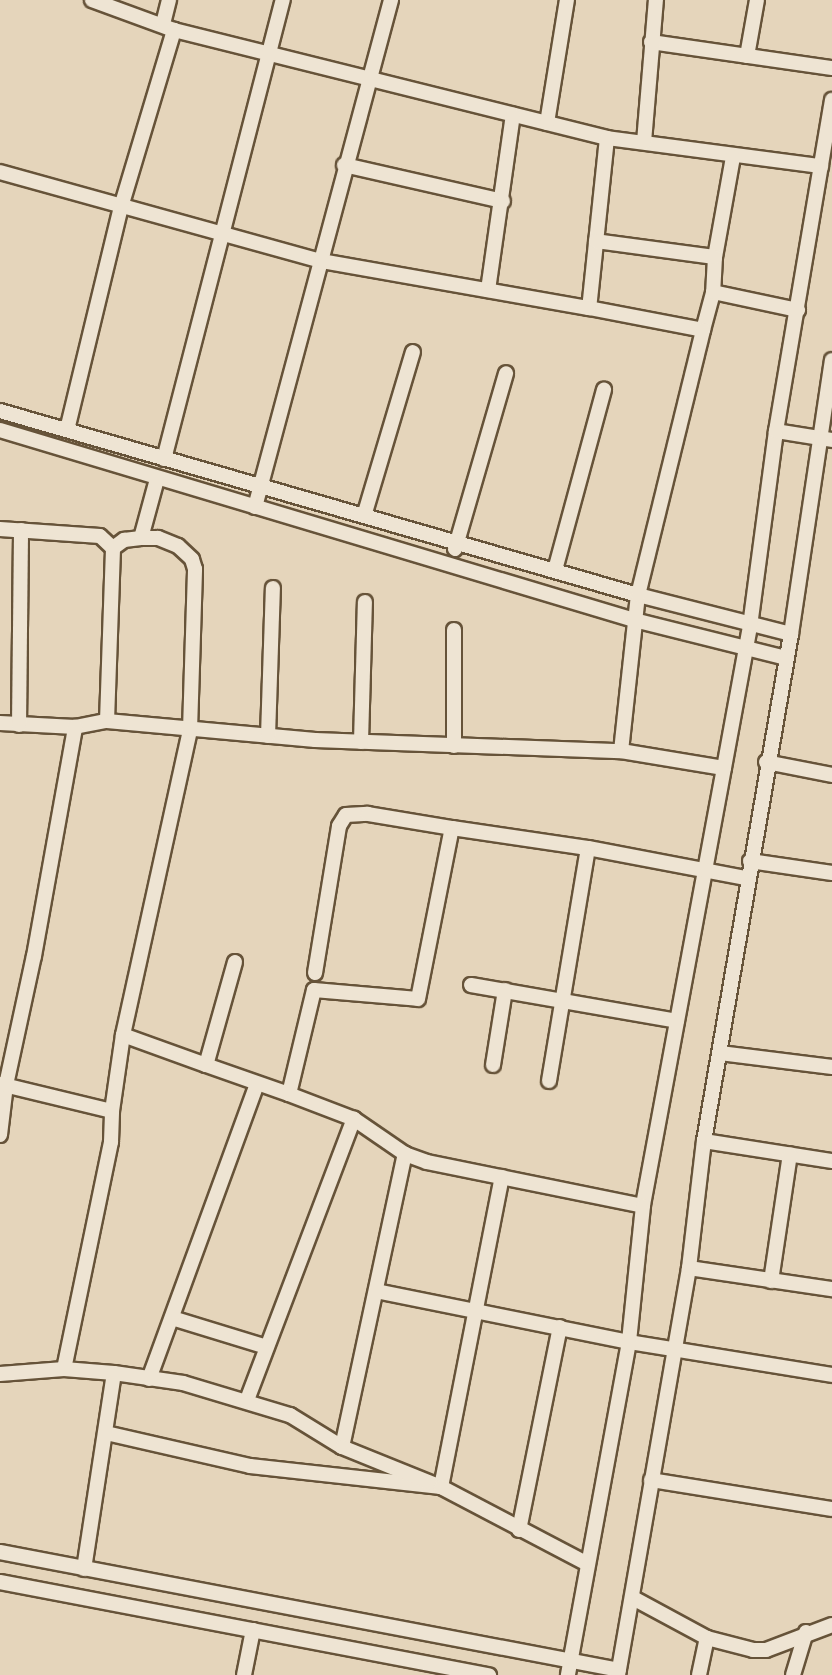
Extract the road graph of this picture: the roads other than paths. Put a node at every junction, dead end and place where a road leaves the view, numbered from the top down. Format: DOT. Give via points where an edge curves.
graph roads {
  1 [pos="92,0"];
  2 [pos="169,0"];
  3 [pos="283,0"];
  4 [pos="391,0"];
  5 [pos="567,0"];
  6 [pos="656,0"];
  7 [pos="757,0"];
  8 [pos="169,27"];
  9 [pos="651,42"];
  10 [pos="268,55"];
  11 [pos="747,56"];
  12 [pos="832,68"];
  13 [pos="371,81"];
  14 [pos="832,100"];
  15 [pos="513,115"];
  16 [pos="547,123"];
  17 [pos="607,138"];
  18 [pos="644,141"];
  19 [pos="734,157"];
  20 [pos="344,165"];
  21 [pos="821,166"];
  22 [pos="0,172"];
  23 [pos="503,201"];
  24 [pos="121,207"];
  25 [pos="220,234"];
  26 [pos="596,241"];
  27 [pos="715,257"];
  28 [pos="322,261"];
  29 [pos="488,290"];
  30 [pos="713,292"];
  31 [pos="589,308"];
  32 [pos="798,309"];
  33 [pos="703,330"];
  34 [pos="413,352"];
  35 [pos="832,360"];
  36 [pos="506,373"];
  37 [pos="604,390"];
  38 [pos="0,411"];
  39 [pos="0,430"];
  40 [pos="66,430"];
  41 [pos="776,431"];
  42 [pos="826,439"];
  43 [pos="164,459"];
  44 [pos="157,479"];
  45 [pos="261,485"];
  46 [pos="255,507"];
  47 [pos="364,516"];
  48 [pos="0,529"];
  49 [pos="21,531"];
  50 [pos="141,538"];
  51 [pos="457,543"];
  52 [pos="113,548"];
  53 [pos="451,563"];
  54 [pos="555,570"];
  55 [pos="273,588"];
  56 [pos="638,595"];
  57 [pos="365,602"];
  58 [pos="634,620"];
  59 [pos="750,626"];
  60 [pos="454,630"];
  61 [pos="791,634"];
  62 [pos="744,649"];
  63 [pos="786,658"];
  64 [pos="107,722"];
  65 [pos="0,723"];
  66 [pos="19,725"];
  67 [pos="75,727"];
  68 [pos="190,730"];
  69 [pos="268,736"];
  70 [pos="361,742"];
  71 [pos="454,746"];
  72 [pos="621,751"];
  73 [pos="766,762"];
  74 [pos="724,768"];
  75 [pos="832,775"];
  76 [pos="452,828"];
  77 [pos="588,848"];
  78 [pos="750,861"];
  79 [pos="704,870"];
  80 [pos="832,873"];
  81 [pos="746,878"];
  82 [pos="235,962"];
  83 [pos="315,973"];
  84 [pos="471,985"];
  85 [pos="505,990"];
  86 [pos="563,1000"];
  87 [pos="677,1021"];
  88 [pos="123,1035"];
  89 [pos="720,1053"];
  90 [pos="206,1065"];
  91 [pos="493,1065"];
  92 [pos="832,1067"];
  93 [pos="549,1081"];
  94 [pos="3,1084"];
  95 [pos="257,1084"];
  96 [pos="289,1094"];
  97 [pos="112,1111"];
  98 [pos="354,1119"];
  99 [pos="0,1135"];
  100 [pos="704,1141"];
  101 [pos="789,1154"];
  102 [pos="405,1155"];
  103 [pos="832,1161"];
  104 [pos="502,1177"];
  105 [pos="643,1206"];
  106 [pos="689,1268"];
  107 [pos="771,1281"];
  108 [pos="832,1289"];
  109 [pos="376,1291"];
  110 [pos="477,1310"];
  111 [pos="172,1318"];
  112 [pos="560,1327"];
  113 [pos="629,1342"];
  114 [pos="267,1347"];
  115 [pos="675,1349"];
  116 [pos="64,1369"];
  117 [pos="114,1372"];
  118 [pos="0,1374"];
  119 [pos="832,1375"];
  120 [pos="149,1379"];
  121 [pos="247,1400"];
  122 [pos="106,1433"];
  123 [pos="342,1447"];
  124 [pos="651,1480"];
  125 [pos="441,1486"];
  126 [pos="832,1509"];
  127 [pos="519,1530"];
  128 [pos="0,1552"];
  129 [pos="586,1563"];
  130 [pos="84,1569"];
  131 [pos="0,1582"];
  132 [pos="633,1598"];
  133 [pos="832,1625"];
  134 [pos="253,1630"];
  135 [pos="806,1632"];
  136 [pos="707,1638"];
  137 [pos="569,1669"];
  138 [pos="618,1672"];
  139 [pos="244,1675"];
  140 [pos="489,1675"];
  141 [pos="699,1675"];
  142 [pos="793,1675"];
  1 -- 8 [label="street"];
  2 -- 8 [label="street"];
  3 -- 10 [label="street"];
  4 -- 13 [label="street"];
  5 -- 16 [label="street"];
  6 -- 9 [label="street"];
  7 -- 11 [label="street"];
  8 -- 10 [label="street"];
  8 -- 24 [label="street"];
  9 -- 11 [label="street"];
  9 -- 18 [label="street"];
  10 -- 13 [label="street"];
  10 -- 25 [label="street"];
  11 -- 12 [label="street"];
  13 -- 15 [label="street"];
  13 -- 20 [label="street"];
  14 -- 21 [label="street"];
  15 -- 16 [label="street"];
  15 -- 23 [label="street"];
  16 -- 17 [label="street"];
  17 -- 18 [label="street"];
  17 -- 26 [label="street"];
  18 -- 19 [label="street"];
  19 -- 21 [label="street"];
  19 -- 27 [label="street"];
  20 -- 23 [label="street"];
  20 -- 28 [label="street"];
  21 -- 32 [label="street"];
  22 -- 24 [label="street"];
  23 -- 29 [label="street"];
  24 -- 25 [label="street"];
  24 -- 40 [label="street"];
  25 -- 28 [label="street"];
  25 -- 43 [label="street"];
  26 -- 27 [label="street"];
  26 -- 31 [label="street"];
  27 -- 30 [label="street"];
  28 -- 29 [label="street"];
  28 -- 45 [label="street"];
  29 -- 31 [label="street"];
  30 -- 32 [label="street"];
  30 -- 33 [label="street"];
  31 -- 33 [label="street"];
  32 -- 41 [label="street"];
  33 -- 56 [label="street"];
  34 -- 47 [label="street"];
  35 -- 42 [label="street"];
  36 -- 51 [label="street"];
  37 -- 54 [label="street"];
  38 -- 40 [label="street"];
  39 -- 44 [label="street"];
  40 -- 43 [label="street"];
  41 -- 42 [label="street"];
  41 -- 59 [label="street"];
  42 -- 61 [label="street"];
  43 -- 45 [label="street"];
  44 -- 46 [label="street"];
  44 -- 50 [label="street"];
  45 -- 46 [label="street"];
  45 -- 47 [label="street"];
  46 -- 53 [label="street"];
  47 -- 51 [label="street"];
  48 -- 49 [label="street"];
  49 -- 52 [label="street" via="100,536"];
  49 -- 66 [label="street"];
  50 -- 52 [label="street" via="124,540"];
  50 -- 68 [label="street" via="158,538 178,546 192,559 195,569"];
  51 -- 53 [label="street"];
  51 -- 54 [label="street"];
  52 -- 64 [label="street"];
  53 -- 58 [label="street"];
  54 -- 56 [label="street"];
  55 -- 69 [label="street"];
  56 -- 58 [label="street"];
  56 -- 59 [label="street"];
  57 -- 70 [label="street"];
  58 -- 62 [label="street"];
  58 -- 72 [label="street"];
  59 -- 61 [label="street"];
  59 -- 62 [label="street"];
  60 -- 71 [label="street"];
  61 -- 63 [label="street"];
  62 -- 63 [label="street"];
  62 -- 74 [label="street"];
  63 -- 73 [label="street"];
  64 -- 67 [label="street"];
  64 -- 68 [label="street"];
  65 -- 66 [label="street"];
  66 -- 67 [label="street"];
  67 -- 94 [label="street"];
  68 -- 69 [label="street"];
  68 -- 88 [label="street"];
  69 -- 70 [label="street"];
  70 -- 71 [label="street"];
  71 -- 72 [label="street"];
  72 -- 74 [label="street"];
  73 -- 75 [label="street"];
  73 -- 78 [label="street"];
  74 -- 79 [label="street"];
  76 -- 77 [label="street"];
  76 -- 83 [label="street" via="368,814 345,815 339,826"];
  76 -- 96 [label="street" via="418,999 314,990"];
  77 -- 79 [label="street"];
  77 -- 86 [label="street"];
  78 -- 80 [label="street"];
  78 -- 81 [label="street"];
  79 -- 81 [label="street"];
  79 -- 87 [label="street"];
  81 -- 89 [label="street"];
  82 -- 90 [label="street"];
  84 -- 85 [label="street"];
  85 -- 86 [label="street"];
  85 -- 91 [label="street"];
  86 -- 87 [label="street"];
  86 -- 93 [label="street"];
  87 -- 105 [label="street"];
  88 -- 90 [label="street"];
  88 -- 97 [label="street"];
  89 -- 92 [label="street"];
  89 -- 100 [label="street"];
  90 -- 95 [label="street"];
  94 -- 97 [label="street"];
  94 -- 99 [label="street"];
  95 -- 96 [label="street"];
  95 -- 111 [label="street"];
  96 -- 98 [label="street"];
  97 -- 116 [label="street" via="111,1142"];
  98 -- 102 [label="street"];
  98 -- 114 [label="street"];
  100 -- 101 [label="street"];
  100 -- 106 [label="street"];
  101 -- 103 [label="street"];
  101 -- 107 [label="street"];
  102 -- 104 [label="street"];
  102 -- 109 [label="street"];
  104 -- 105 [label="street"];
  104 -- 110 [label="street"];
  105 -- 113 [label="street"];
  106 -- 107 [label="street"];
  106 -- 115 [label="street"];
  107 -- 108 [label="street"];
  109 -- 110 [label="street"];
  109 -- 123 [label="street"];
  110 -- 112 [label="street"];
  110 -- 125 [label="street"];
  111 -- 114 [label="street"];
  111 -- 120 [label="street"];
  112 -- 113 [label="street"];
  112 -- 127 [label="street"];
  113 -- 115 [label="street"];
  113 -- 129 [label="street"];
  114 -- 121 [label="street"];
  115 -- 119 [label="street"];
  115 -- 124 [label="street"];
  116 -- 117 [label="street"];
  116 -- 118 [label="street"];
  117 -- 120 [label="street"];
  117 -- 122 [label="street"];
  120 -- 121 [label="street"];
  121 -- 123 [label="street" via="290,1415"];
  122 -- 125 [label="street" via="250,1466"];
  122 -- 130 [label="street"];
  123 -- 125 [label="street"];
  124 -- 126 [label="street"];
  124 -- 132 [label="street"];
  125 -- 127 [label="street"];
  127 -- 129 [label="street"];
  128 -- 130 [label="street"];
  129 -- 137 [label="street"];
  130 -- 137 [label="street"];
  131 -- 134 [label="street"];
  132 -- 136 [label="street"];
  132 -- 138 [label="street"];
  133 -- 135 [label="street"];
  134 -- 139 [label="street"];
  134 -- 140 [label="street"];
  135 -- 136 [label="street" via="766,1650"];
  135 -- 142 [label="street"];
  136 -- 141 [label="street"];
  137 -- 138 [label="street"];
}
